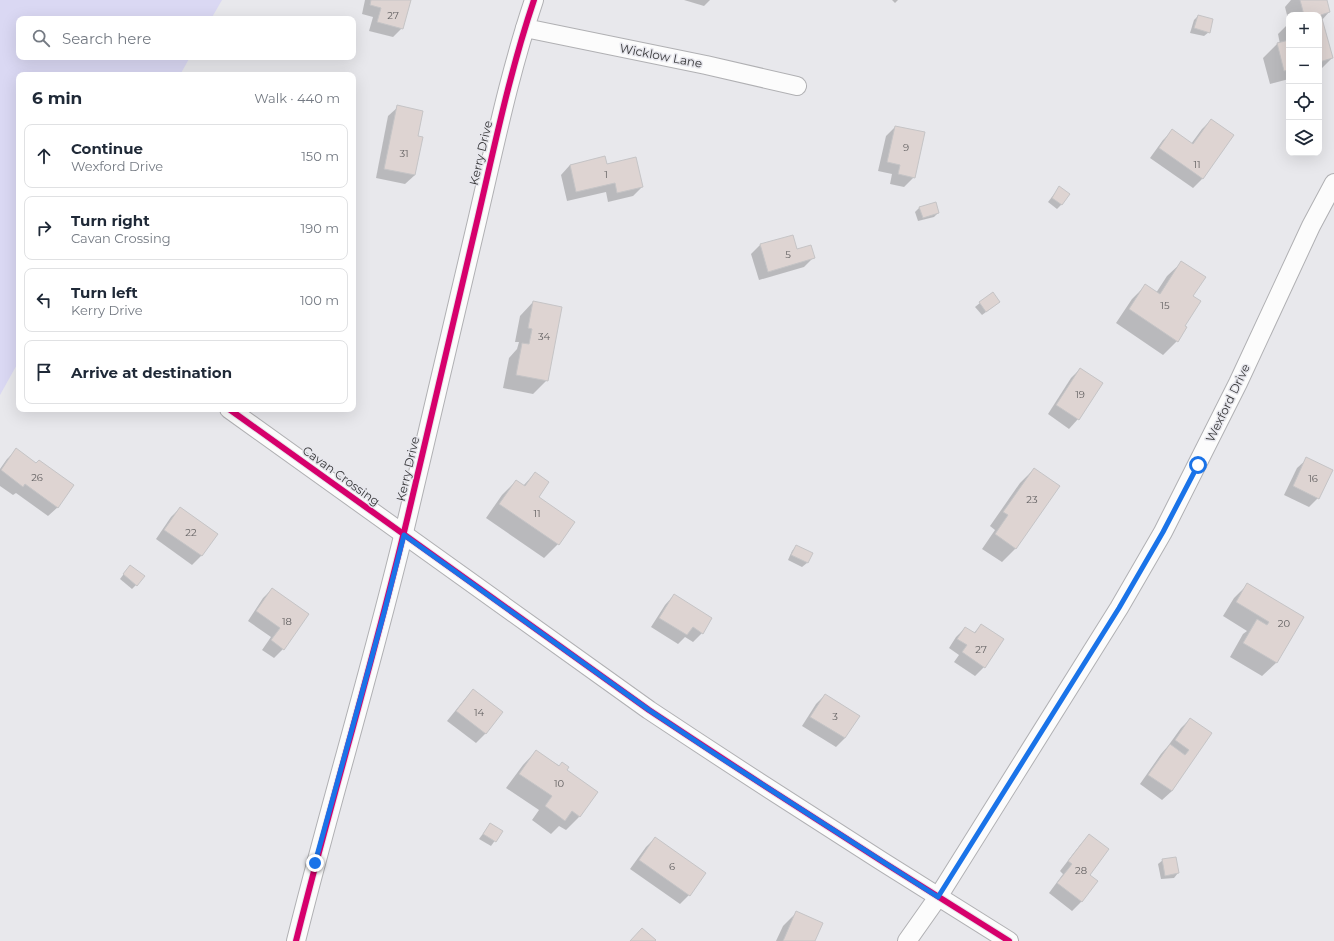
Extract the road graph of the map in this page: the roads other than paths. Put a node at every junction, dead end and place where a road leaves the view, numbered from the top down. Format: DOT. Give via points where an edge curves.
graph roads {
  1 [pos="534,0"];
  2 [pos="525,28"];
  3 [pos="797,86"];
  4 [pos="1334,183"];
  5 [pos="233,412"];
  6 [pos="404,535"];
  7 [pos="938,897"];
  8 [pos="296,941"];
  9 [pos="907,941"];
  10 [pos="1010,941"];
  1 -- 2 [label="street, Kerry Drive"];
  2 -- 3 [label="street, Wicklow Lane"];
  2 -- 6 [label="street, Kerry Drive" via="503,110"];
  4 -- 7 [label="street, Wexford Drive" via="1163,532 1119,608"];
  5 -- 6 [label="street, Cavan Crossing"];
  6 -- 7 [label="street, Cavan Crossing" via="649,710"];
  6 -- 8 [label="street, Kerry Drive"];
  7 -- 9 [label="street, Wexford Drive"];
  7 -- 10 [label="street, Cavan Crossing"];
}
